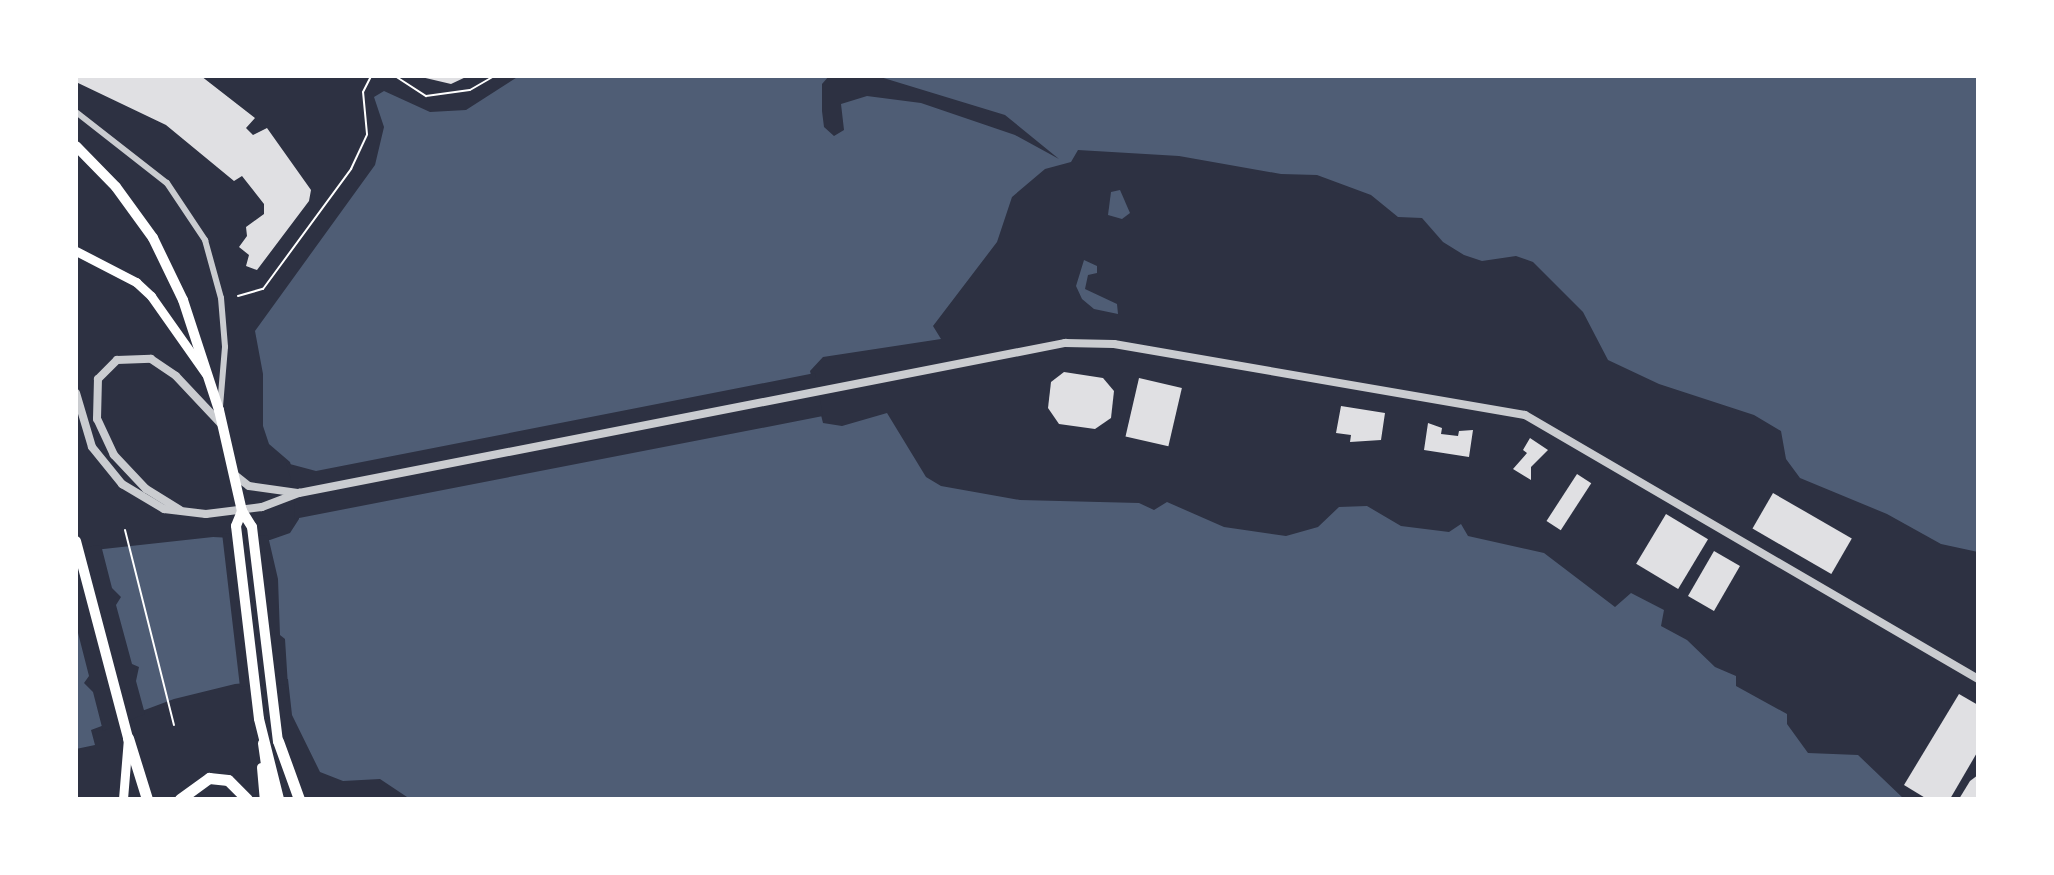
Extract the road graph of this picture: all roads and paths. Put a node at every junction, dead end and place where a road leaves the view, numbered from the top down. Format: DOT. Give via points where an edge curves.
graph roads {
  1 [pos="371,76"];
  2 [pos="395,76"];
  3 [pos="494,76"];
  4 [pos="76,112"];
  5 [pos="76,146"];
  6 [pos="76,251"];
  7 [pos="238,296"];
  8 [pos="208,377"];
  9 [pos="76,393"];
  10 [pos="219,410"];
  11 [pos="223,425"];
  12 [pos="236,476"];
  13 [pos="299,493"];
  14 [pos="242,511"];
  15 [pos="183,513"];
  16 [pos="125,530"];
  17 [pos="76,541"];
  18 [pos="1978,679"];
  19 [pos="174,725"];
  20 [pos="128,738"];
  21 [pos="278,741"];
  22 [pos="263,743"];
  23 [pos="123,799"];
  24 [pos="147,799"];
  25 [pos="180,799"];
  26 [pos="247,799"];
  27 [pos="264,799"];
  28 [pos="271,799"];
  29 [pos="279,799"];
  30 [pos="299,799"];
  1 -- 7 [label="path" via="363,92 367,134 351,169 263,289"];
  2 -- 3 [label="path" via="426,96 451,96"];
  4 -- 10 [label="street" via="167,183 205,240 220,279 225,347"];
  5 -- 8 [label="main road" via="116,187 153,238 183,300"];
  6 -- 8 [label="main road" via="136,282 151,296"];
  8 -- 10 [label="main road"];
  9 -- 15 [label="street" via="92,447 122,484 146,501"];
  10 -- 11 [label="main road"];
  11 -- 12 [label="main road"];
  11 -- 15 [label="street" via="176,376 151,359 117,360 98,379 97,419 114,455 146,489"];
  12 -- 13 [label="street" via="249,486"];
  12 -- 14 [label="main road"];
  13 -- 14 [label="street"];
  13 -- 18 [label="street" via="1000,356 1099,342 1525,415"];
  14 -- 15 [label="street"];
  14 -- 21 [label="main road" via="252,527"];
  14 -- 22 [label="main road" via="236,526"];
  16 -- 19 [label="path"];
  17 -- 20 [label="main road"];
  20 -- 23 [label="main road"];
  20 -- 24 [label="highway"];
  21 -- 30 [label="highway"];
  22 -- 27 [label="main road"];
  22 -- 28 [label="highway"];
  22 -- 29 [label="main road"];
  25 -- 26 [label="highway" via="209,778 228,780"];
}
